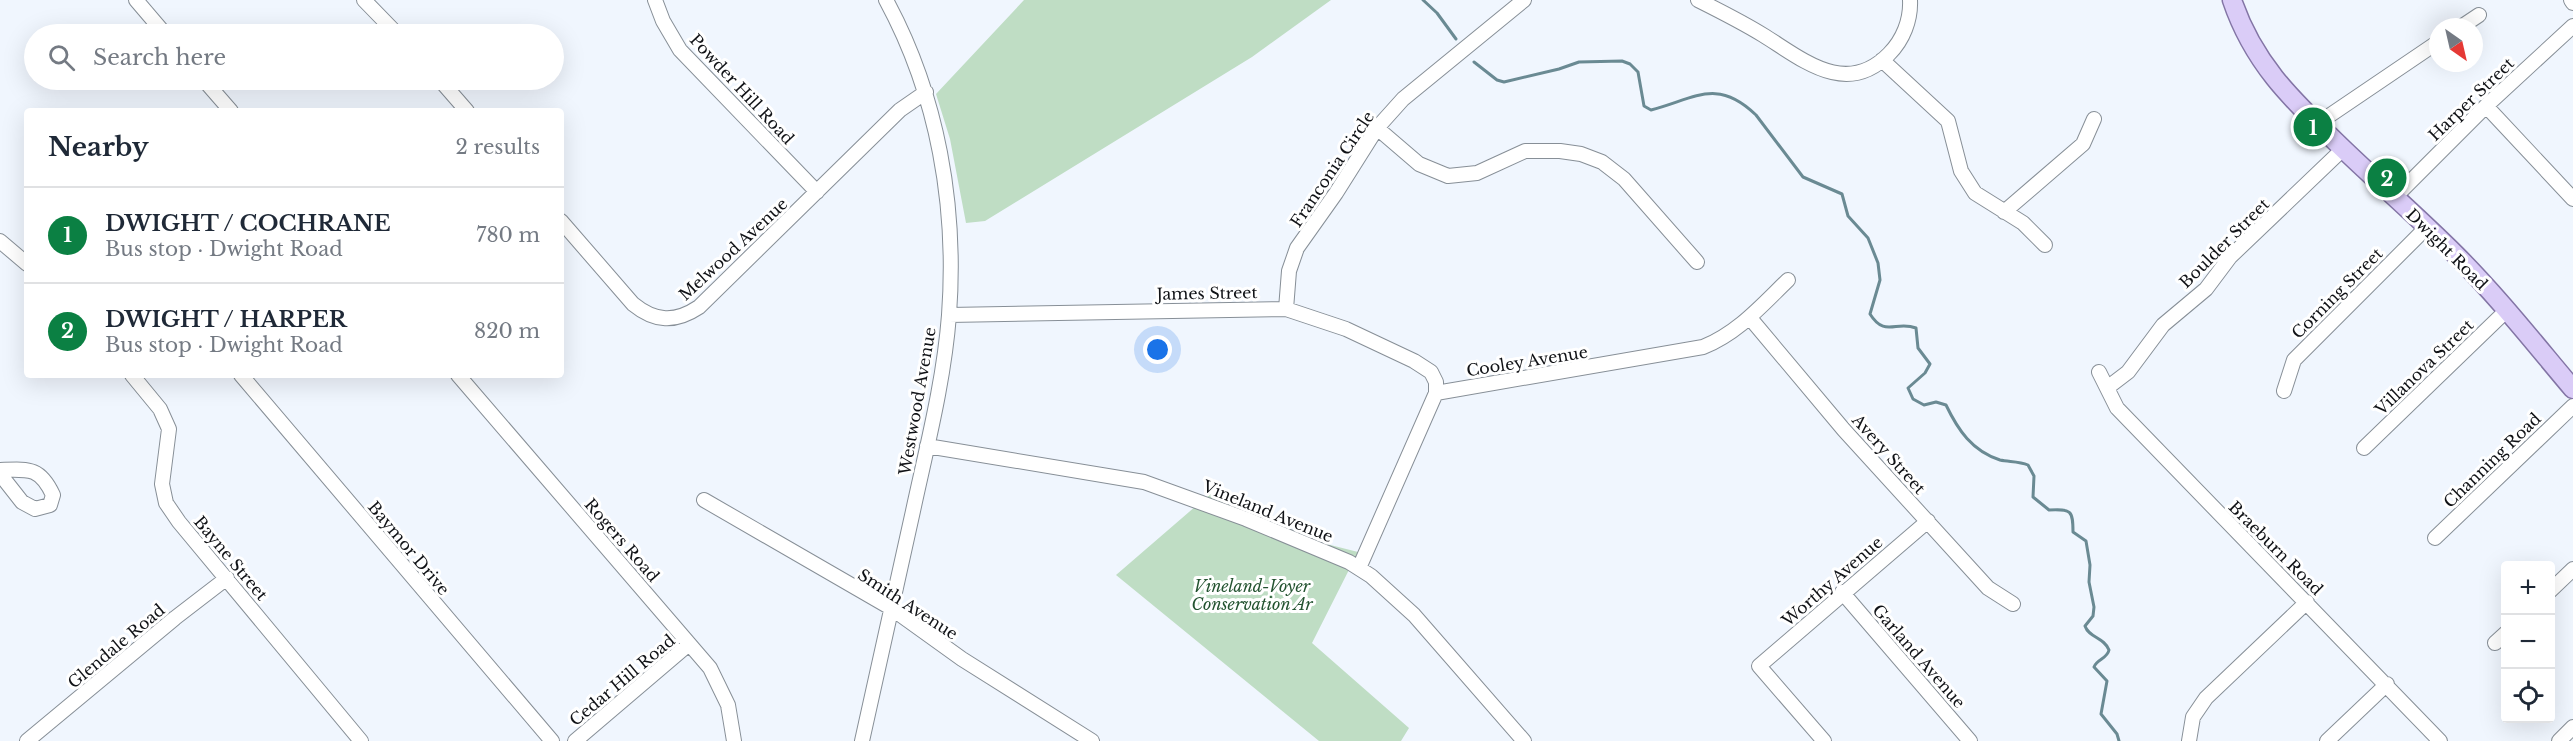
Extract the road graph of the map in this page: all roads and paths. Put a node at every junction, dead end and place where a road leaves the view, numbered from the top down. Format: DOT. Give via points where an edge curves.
graph roads {
  1 [pos="136,0"];
  2 [pos="364,0"];
  3 [pos="655,0"];
  4 [pos="886,0"];
  5 [pos="1524,0"];
  6 [pos="1698,0"];
  7 [pos="1911,0"];
  8 [pos="2232,0"];
  9 [pos="2479,15"];
  10 [pos="2474,18"];
  11 [pos="156,24"];
  12 [pos="387,24"];
  13 [pos="2573,26"];
  14 [pos="2429,48"];
  15 [pos="1882,60"];
  16 [pos="213,90"];
  17 [pos="449,90"];
  18 [pos="926,92"];
  19 [pos="2486,106"];
  20 [pos="228,108"];
  21 [pos="464,108"];
  22 [pos="2094,119"];
  23 [pos="2317,124"];
  24 [pos="1377,128"];
  25 [pos="2343,149"];
  26 [pos="817,192"];
  27 [pos="2395,197"];
  28 [pos="2573,199"];
  29 [pos="2004,212"];
  30 [pos="564,224"];
  31 [pos="2427,227"];
  32 [pos="0,241"];
  33 [pos="2045,245"];
  34 [pos="24,261"];
  35 [pos="1696,261"];
  36 [pos="1788,280"];
  37 [pos="1286,309"];
  38 [pos="2507,310"];
  39 [pos="949,315"];
  40 [pos="1750,318"];
  41 [pos="2099,372"];
  42 [pos="134,378"];
  43 [pos="244,378"];
  44 [pos="461,378"];
  45 [pos="2107,388"];
  46 [pos="2573,389"];
  47 [pos="2284,391"];
  48 [pos="1436,393"];
  49 [pos="2573,406"];
  50 [pos="927,446"];
  51 [pos="2364,448"];
  52 [pos="704,500"];
  53 [pos="1928,521"];
  54 [pos="2434,538"];
  55 [pos="1359,567"];
  56 [pos="2573,569"];
  57 [pos="227,578"];
  58 [pos="2555,586"];
  59 [pos="1842,592"];
  60 [pos="2307,602"];
  61 [pos="2013,604"];
  62 [pos="891,608"];
  63 [pos="689,644"];
  64 [pos="2387,684"];
  65 [pos="2573,727"];
  66 [pos="27,741"];
  67 [pos="362,741"];
  68 [pos="552,741"];
  69 [pos="575,741"];
  70 [pos="734,741"];
  71 [pos="862,741"];
  72 [pos="1092,741"];
  73 [pos="1524,741"];
  74 [pos="1824,741"];
  75 [pos="1970,741"];
  76 [pos="2189,741"];
  77 [pos="2327,741"];
  78 [pos="2440,741"];
  79 [pos="2559,741"];
  1 -- 11 [label="street"];
  2 -- 12 [label="street"];
  3 -- 26 [label="street, Powder Hill Road" via="680,50"];
  4 -- 18 [label="street, Westwood Avenue"];
  5 -- 24 [label="street, Franconia Circle" via="1403,99"];
  6 -- 15 [label="street" via="1821,70 1850,74"];
  7 -- 15 [label="street" via="1904,32"];
  8 -- 23 [label="main road, Dwight Road" via="2266,69"];
  9 -- 10 [label="street"];
  13 -- 19 [label="street, Harper Street"];
  14 -- 23 [label="street"];
  15 -- 29 [label="street" via="1944,116 1968,184 1984,201"];
  16 -- 20 [label="street"];
  17 -- 21 [label="street"];
  18 -- 26 [label="street, Melwood Avenue" via="900,110"];
  18 -- 39 [label="street, Westwood Avenue" via="949,208"];
  19 -- 27 [label="street, Harper Street"];
  19 -- 28 [label="street"];
  22 -- 29 [label="street" via="2083,144"];
  23 -- 25 [label="main road, Dwight Road"];
  24 -- 35 [label="street" via="1419,164 1448,176 1477,173 1525,151 1588,156 1608,165"];
  24 -- 37 [label="street, Franconia Circle" via="1297,248 1289,271"];
  25 -- 27 [label="main road, Dwight Road"];
  25 -- 45 [label="street, Boulder Street" via="2230,257 2206,289 2163,325 2128,372"];
  26 -- 30 [label="street, Melwood Avenue" via="699,307 675,319 651,317 633,304"];
  27 -- 31 [label="main road, Dwight Road"];
  29 -- 33 [label="street"];
  31 -- 38 [label="main road, Dwight Road"];
  31 -- 47 [label="street, Corning Street" via="2294,360"];
  32 -- 34 [label="street"];
  36 -- 40 [label="street, Cooley Avenue"];
  37 -- 39 [label="street, James Street"];
  37 -- 48 [label="street, James Street" via="1346,329 1414,361 1431,372"];
  38 -- 46 [label="main road, Dwight Road"];
  38 -- 51 [label="street, Villanova Street"];
  39 -- 50 [label="street, Westwood Avenue"];
  40 -- 48 [label="street, Cooley Avenue" via="1697,349"];
  40 -- 53 [label="street, Avery Street" via="1844,430"];
  41 -- 45 [label="street, Braeburn Road"];
  42 -- 57 [label="street, Bayne Street" via="160,409 169,429 162,484 166,503"];
  43 -- 68 [label="street, Baymor Drive"];
  44 -- 63 [label="street, Rogers Road"];
  45 -- 60 [label="street, Braeburn Road" via="2117,408"];
  48 -- 55 [label="street"];
  49 -- 54 [label="street, Channing Road"];
  50 -- 55 [label="street, Vineland Avenue" via="1144,482 1246,519"];
  50 -- 62 [label="street, Westwood Avenue"];
  52 -- 62 [label="street, Smith Avenue"];
  53 -- 59 [label="street, Worthy Avenue"];
  53 -- 61 [label="street, Avery Street" via="1988,588"];
  55 -- 73 [label="street, Vineland Avenue" via="1414,615"];
  56 -- 58 [label="street"];
  57 -- 66 [label="street, Glendale Road"];
  57 -- 67 [label="street, Bayne Street"];
  59 -- 74 [label="street, Worthy Avenue" via="1759,666"];
  59 -- 75 [label="street, Garland Avenue"];
  60 -- 64 [label="street, Braeburn Road"];
  60 -- 76 [label="street" via="2206,698 2193,717"];
  62 -- 71 [label="street, Westwood Avenue"];
  62 -- 72 [label="street, Smith Avenue"];
  63 -- 69 [label="street, Cedar Hill Road"];
  63 -- 70 [label="street, Rogers Road" via="722,690"];
  64 -- 77 [label="street"];
  64 -- 78 [label="street, Braeburn Road"];
  65 -- 79 [label="street"];
}
